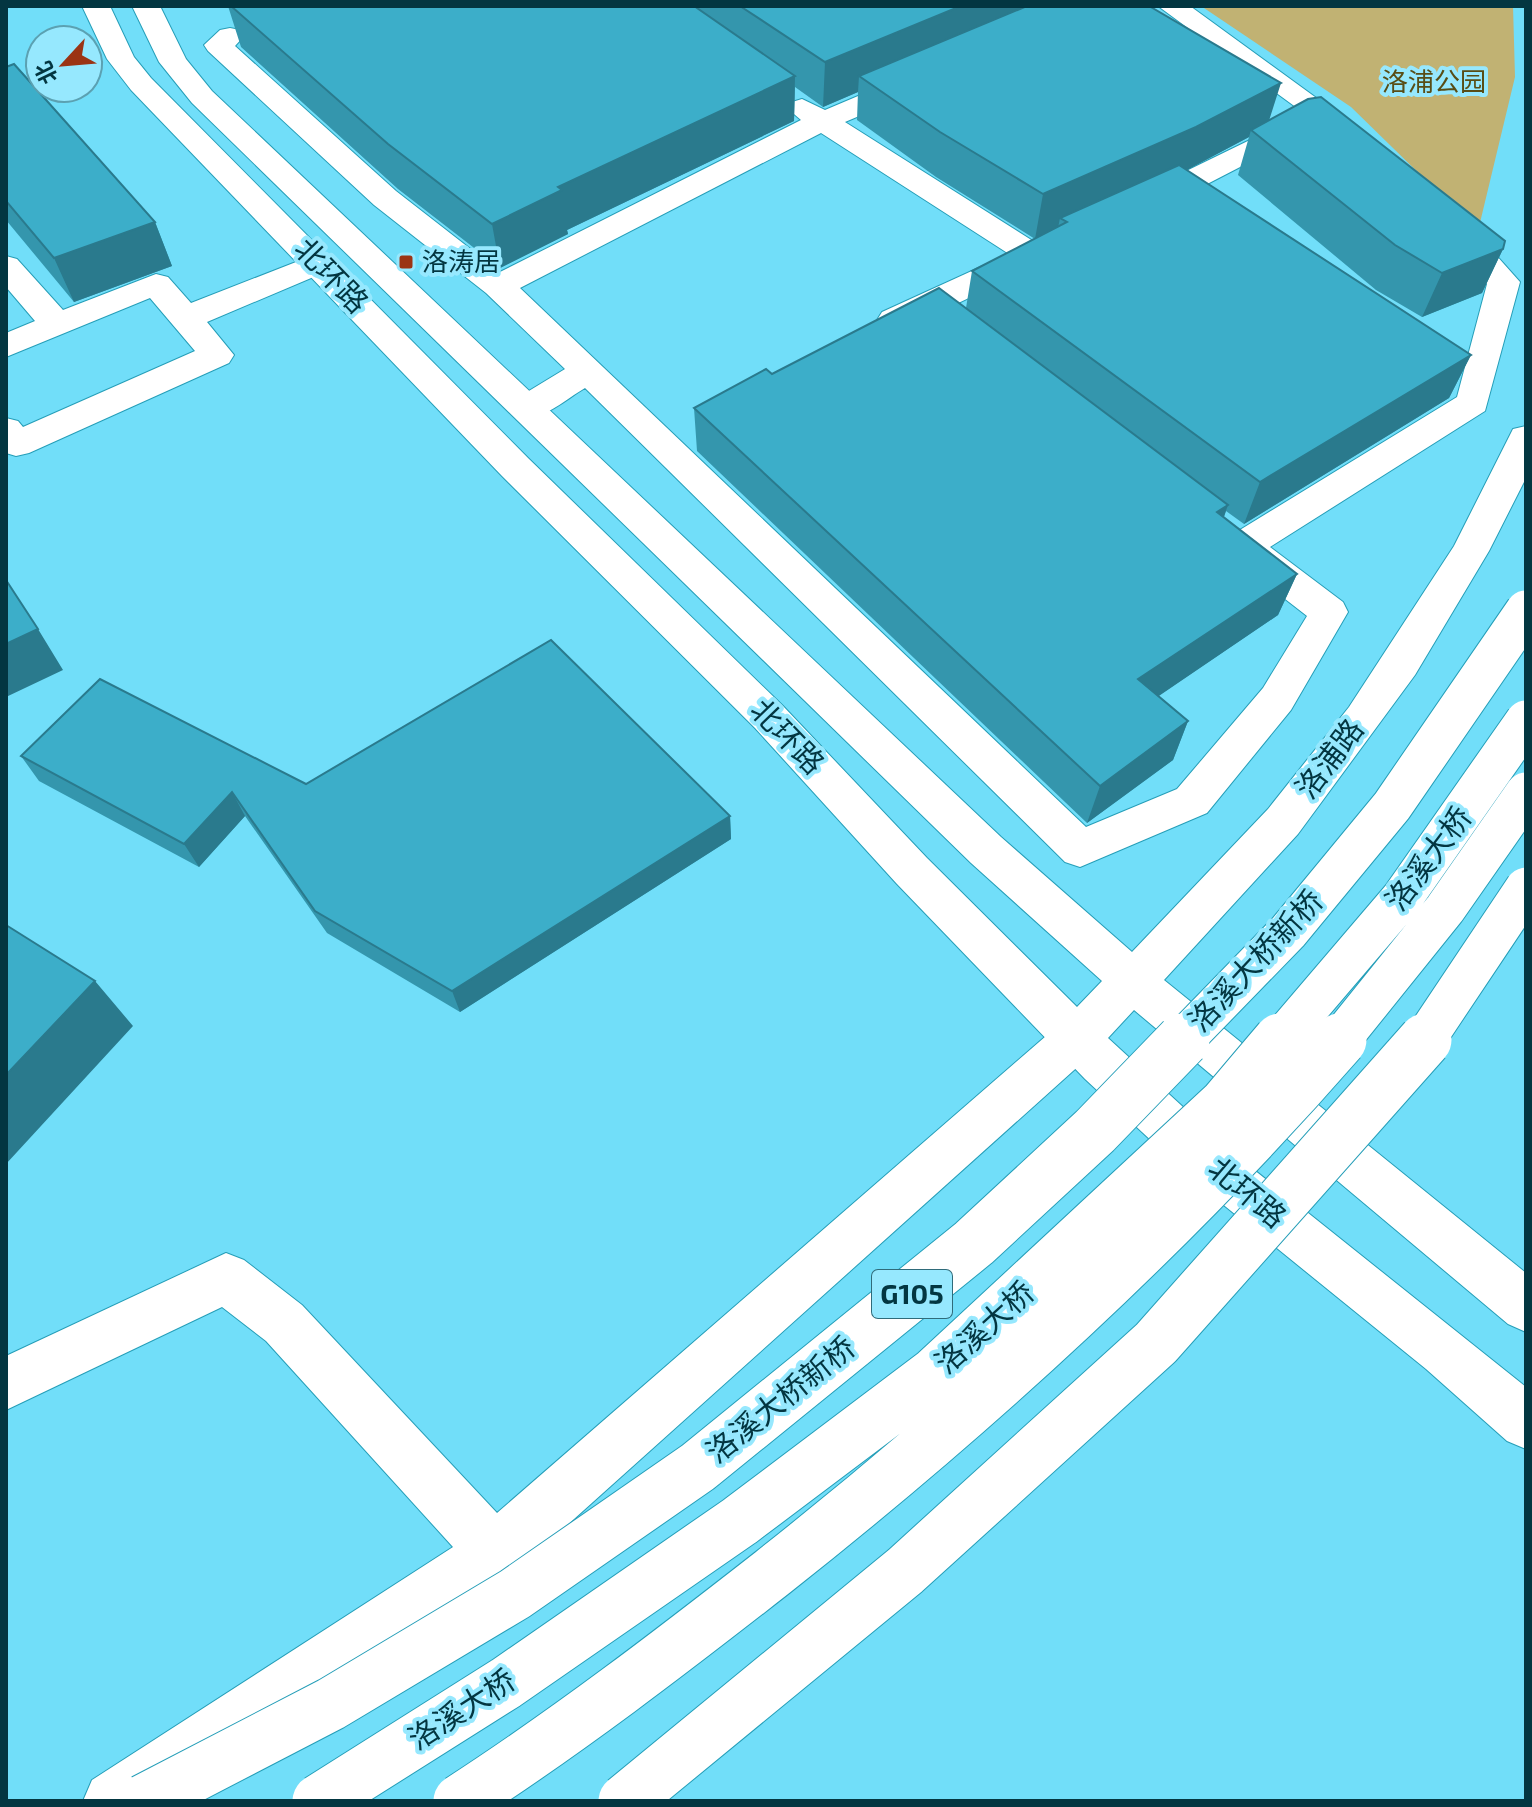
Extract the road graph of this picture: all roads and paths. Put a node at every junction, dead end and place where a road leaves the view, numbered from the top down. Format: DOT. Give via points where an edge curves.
graph roads {
  1 [pos="96,6"];
  2 [pos="146,6"];
  3 [pos="1172,6"];
  4 [pos="170,56"];
  5 [pos="935,73"];
  6 [pos="782,95"];
  7 [pos="821,122"];
  8 [pos="1433,207"];
  9 [pos="1115,218"];
  10 [pos="319,263"];
  11 [pos="6,266"];
  12 [pos="498,286"];
  13 [pos="924,304"];
  14 [pos="185,318"];
  15 [pos="57,325"];
  16 [pos="962,333"];
  17 [pos="869,334"];
  18 [pos="6,346"];
  19 [pos="588,371"];
  20 [pos="526,408"];
  21 [pos="6,430"];
  22 [pos="1526,438"];
  23 [pos="1526,611"];
  24 [pos="1526,721"];
  25 [pos="1526,793"];
  26 [pos="1526,888"];
  27 [pos="1526,904"];
  28 [pos="1131,981"];
  29 [pos="1077,1038"];
  30 [pos="1341,1155"];
  31 [pos="1282,1221"];
  32 [pos="1526,1306"];
  33 [pos="6,1384"];
  34 [pos="1526,1422"];
  35 [pos="495,1552"];
  36 [pos="113,1801"];
  37 [pos="144,1801"];
  38 [pos="319,1801"];
  39 [pos="460,1801"];
  40 [pos="625,1801"];
  1 -- 10 [label="main road, 北环路" via="121,59 141,84"];
  2 -- 4 [label="main road, 北环路"];
  3 -- 9 [label="main road" via="1334,122 1209,190"];
  4 -- 12 [label="main road" via="244,32 218,45 385,198"];
  4 -- 20 [label="main road, 北环路" via="202,97"];
  5 -- 7 [label="main road"];
  6 -- 7 [label="main road"];
  7 -- 12 [label="main road"];
  7 -- 13 [label="main road" via="1046,249"];
  8 -- 19 [label="main road" via="1504,282 1468,364 1473,403 1230,536 1329,612 1277,699 1192,801 1080,849 676,436"];
  10 -- 14 [label="main road"];
  10 -- 29 [label="main road, 北环路" via="515,467 769,717"];
  11 -- 15 [label="main road"];
  12 -- 19 [label="main road"];
  13 -- 16 [label="main road"];
  13 -- 17 [label="main road"];
  14 -- 15 [label="main road" via="156,284"];
  14 -- 21 [label="main road" via="217,355 16,444"];
  15 -- 18 [label="main road"];
  19 -- 20 [label="main road"];
  20 -- 28 [label="main road, 北环路" via="839,710"];
  22 -- 28 [label="main road, 洛浦路" via="1478,536 1372,703 1244,866"];
  23 -- 37 [label="main road, 洛溪大桥新桥 / G105, bridge" via="1392,806 1288,932 1095,1131 974,1243 698,1467 515,1594 331,1704"];
  24 -- 38 [label="main road, 洛溪大桥, bridge" via="1402,898 1225,1105 935,1374 662,1575 506,1683"];
  25 -- 39 [label="main road, 洛溪大桥, bridge" via="1374,1002 1263,1130 1109,1282 831,1528 546,1747"];
  26 -- 40 [label="main road, bridge" via="1426,1039 1156,1343 905,1571"];
  27 -- 30 [label="main road" via="1436,1041"];
  28 -- 29 [label="main road, 洛浦路"];
  28 -- 30 [label="main road, 北环路"];
  29 -- 31 [label="main road, 北环路" via="1216,1169"];
  29 -- 35 [label="main road, 洛浦路"];
  30 -- 31 [label="main road"];
  30 -- 32 [label="main road, 北环路"];
  31 -- 34 [label="main road, 北环路"];
  33 -- 35 [label="main road" via="226,1278 284,1323"];
  35 -- 36 [label="main road, 洛浦路"];
}
